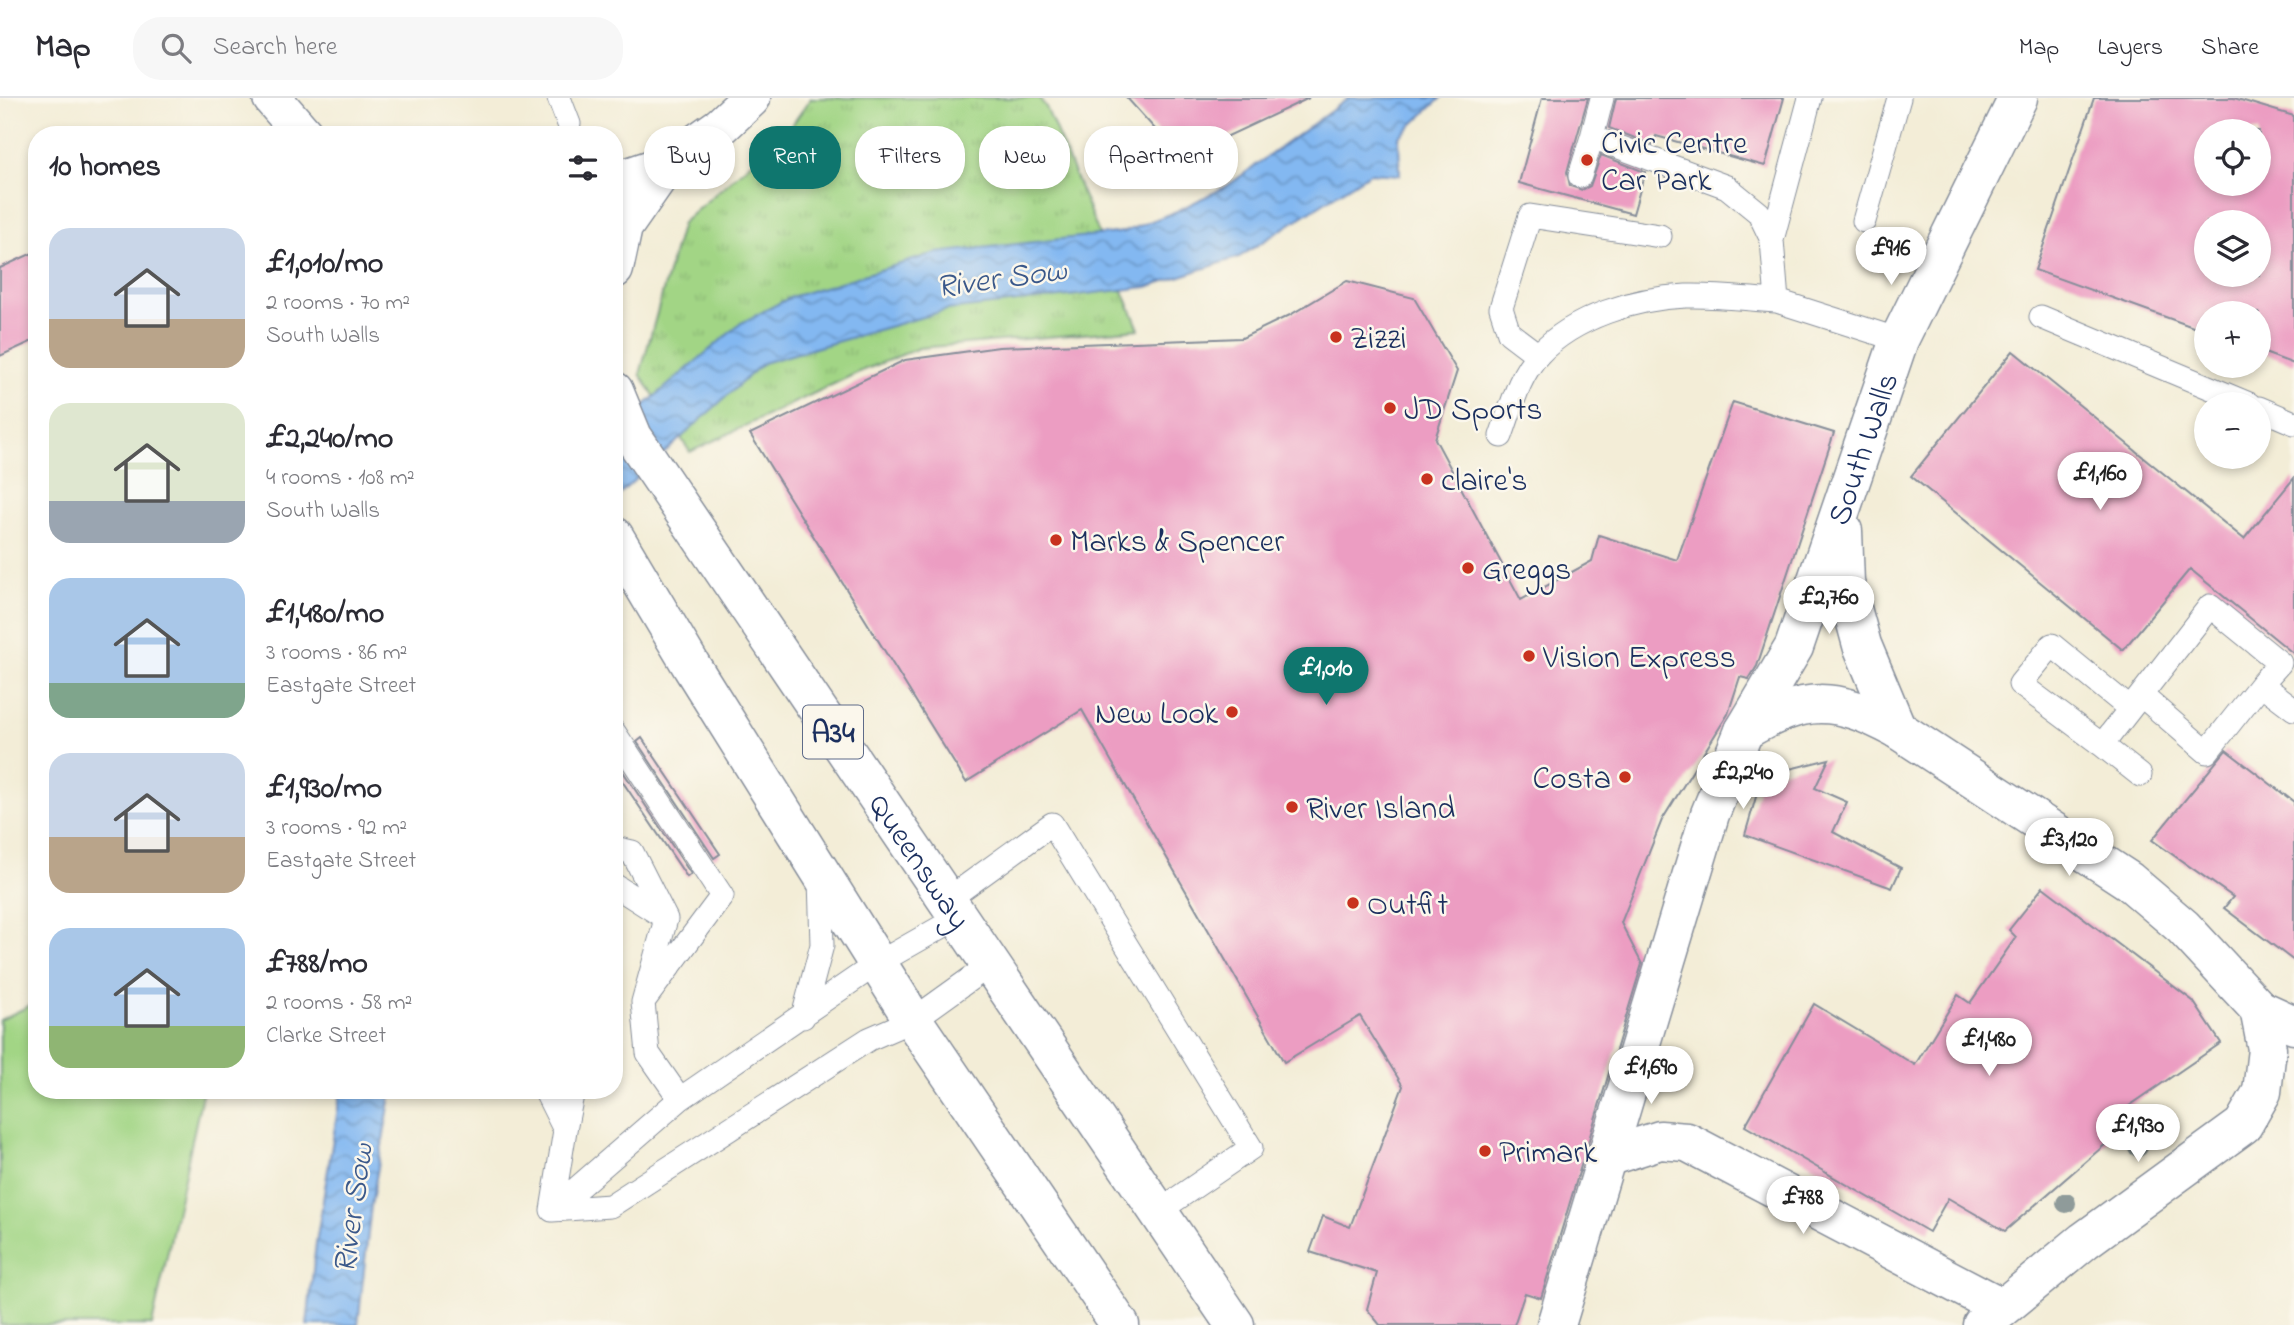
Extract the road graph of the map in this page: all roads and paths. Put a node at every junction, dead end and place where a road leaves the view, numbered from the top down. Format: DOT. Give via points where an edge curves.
graph roads {
  1 [pos="272,98"];
  2 [pos="559,98"];
  3 [pos="751,98"];
  4 [pos="1602,98"];
  5 [pos="1810,98"];
  6 [pos="1899,98"];
  7 [pos="2018,98"];
  8 [pos="569,124"];
  9 [pos="296,126"];
  10 [pos="720,126"];
  11 [pos="1592,136"];
  12 [pos="644,172"];
  13 [pos="1580,176"];
  14 [pos="623,179"];
  15 [pos="650,189"];
  16 [pos="1864,220"];
  17 [pos="623,227"];
  18 [pos="1660,236"];
  19 [pos="1772,240"];
  20 [pos="1777,301"];
  21 [pos="2041,317"];
  22 [pos="1899,340"];
  23 [pos="1538,355"];
  24 [pos="2220,392"];
  25 [pos="623,413"];
  26 [pos="2271,413"];
  27 [pos="2294,423"];
  28 [pos="1501,436"];
  29 [pos="1842,508"];
  30 [pos="623,550"];
  31 [pos="2261,684"];
  32 [pos="2135,701"];
  33 [pos="2294,709"];
  34 [pos="1897,729"];
  35 [pos="1744,731"];
  36 [pos="623,746"];
  37 [pos="2102,746"];
  38 [pos="2140,775"];
  39 [pos="623,850"];
  40 [pos="820,871"];
  41 [pos="623,894"];
  42 [pos="953,908"];
  43 [pos="666,919"];
  44 [pos="878,963"];
  45 [pos="991,964"];
  46 [pos="643,1002"];
  47 [pos="2259,1009"];
  48 [pos="803,1017"];
  49 [pos="913,1020"];
  50 [pos="2294,1025"];
  51 [pos="550,1099"];
  52 [pos="562,1099"];
  53 [pos="571,1099"];
  54 [pos="680,1099"];
  55 [pos="565,1130"];
  56 [pos="1604,1158"];
  57 [pos="552,1210"];
  58 [pos="1158,1211"];
  59 [pos="1226,1312"];
  60 [pos="1992,1316"];
  61 [pos="1120,1325"];
  62 [pos="1245,1325"];
  63 [pos="1556,1325"];
  1 -- 9 [label="main road"];
  2 -- 8 [label="lane"];
  3 -- 10 [label="main road"];
  4 -- 11 [label="lane"];
  5 -- 19 [label="lane"];
  6 -- 16 [label="lane"];
  7 -- 22 [label="main road, South Walls"];
  11 -- 13 [label="lane"];
  11 -- 19 [label="lane" via="1727,187 1759,213"];
  12 -- 14 [label="main road"];
  15 -- 17 [label="main road"];
  18 -- 23 [label="lane" via="1530,216 1502,308 1509,333"];
  19 -- 20 [label="lane"];
  20 -- 22 [label="lane"];
  20 -- 23 [label="lane" via="1684,296 1634,305 1577,323"];
  21 -- 24 [label="lane"];
  22 -- 29 [label="main road, South Walls"];
  23 -- 28 [label="lane" via="1519,385"];
  25 -- 42 [label="main road, Queensway / A34" via="633,437"];
  26 -- 27 [label="lane"];
  29 -- 34 [label="main road" via="1845,583 1866,657"];
  29 -- 35 [label="main road, South Walls" via="1794,648"];
  30 -- 40 [label="main road, A34"];
  31 -- 32 [label="lane" via="2207,752"];
  31 -- 32 [label="lane" via="2280,663 2210,607"];
  31 -- 33 [label="lane"];
  32 -- 37 [label="lane"];
  32 -- 37 [label="lane" via="2052,645 2020,684"];
  34 -- 35 [label="main road" via="1866,712 1832,702 1784,710"];
  34 -- 47 [label="main road" via="2129,881 2217,960"];
  35 -- 56 [label="main road, South Walls" via="1695,859"];
  36 -- 46 [label="lane" via="722,896"];
  37 -- 38 [label="lane"];
  39 -- 43 [label="lane" via="632,852"];
  40 -- 44 [label="main road, A34"];
  40 -- 48 [label="lane" via="821,946"];
  41 -- 43 [label="lane"];
  42 -- 44 [label="lane"];
  42 -- 45 [label="main road, Queensway / A34"];
  42 -- 58 [label="lane" via="1052,824 1251,1147"];
  43 -- 46 [label="lane"];
  44 -- 48 [label="lane"];
  44 -- 49 [label="main road, A34"];
  45 -- 49 [label="lane"];
  45 -- 58 [label="main road, Queensway / A34"];
  46 -- 54 [label="lane" via="648,1054"];
  47 -- 50 [label="main road"];
  47 -- 60 [label="main road" via="2267,1049 2262,1092 2243,1125 2084,1241"];
  48 -- 54 [label="lane"];
  49 -- 57 [label="lane" via="869,1039 610,1206"];
  49 -- 61 [label="main road, A34"];
  51 -- 55 [label="lane"];
  52 -- 55 [label="lane"];
  53 -- 55 [label="lane"];
  54 -- 57 [label="lane"];
  55 -- 57 [label="lane"];
  56 -- 60 [label="main road" via="1660,1140 1687,1142"];
  56 -- 63 [label="main road, South Walls"];
  58 -- 59 [label="main road, Queensway / A34"];
  59 -- 62 [label="main road"];
}
